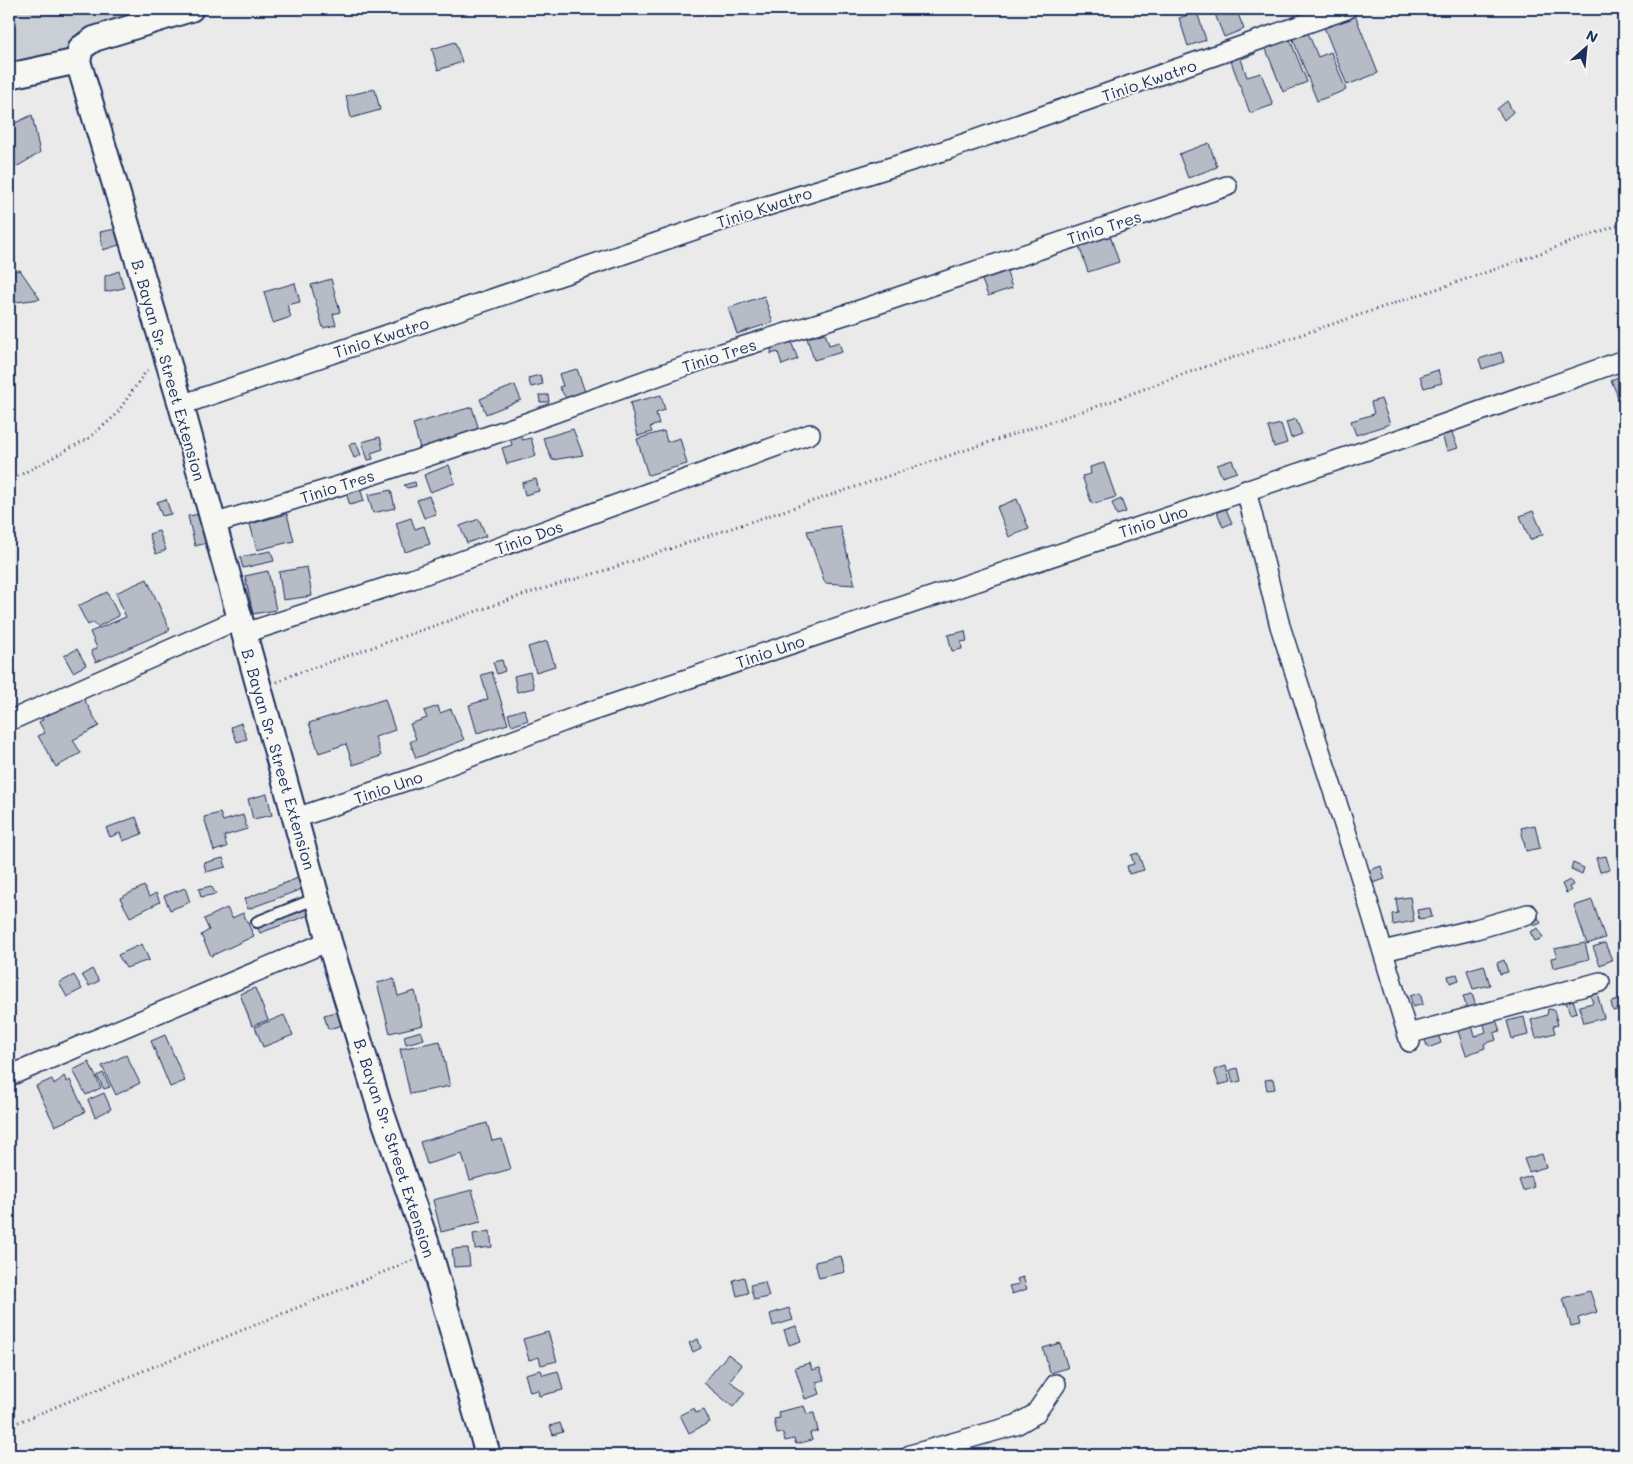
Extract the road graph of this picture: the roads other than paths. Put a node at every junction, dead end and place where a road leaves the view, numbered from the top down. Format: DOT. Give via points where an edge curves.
graph roads {
  1 [pos="191,9"];
  2 [pos="1347,9"];
  3 [pos="78,62"];
  4 [pos="9,76"];
  5 [pos="1227,186"];
  6 [pos="1624,360"];
  7 [pos="181,405"];
  8 [pos="810,434"];
  9 [pos="1246,490"];
  10 [pos="213,524"];
  11 [pos="243,626"];
  12 [pos="9,721"];
  13 [pos="296,818"];
  14 [pos="318,897"];
  15 [pos="1528,914"];
  16 [pos="257,922"];
  17 [pos="329,940"];
  18 [pos="1383,951"];
  19 [pos="1600,982"];
  20 [pos="9,1076"];
  21 [pos="1056,1384"];
  22 [pos="488,1455"];
  23 [pos="910,1455"];
  1 -- 3 [label="street" via="94,39 81,48"];
  2 -- 7 [label="street, Tinio Kwatro" via="946,150 738,215"];
  3 -- 4 [label="street"];
  3 -- 7 [label="street, B. Bayan Sr. Street Extension"];
  5 -- 10 [label="street, Tinio Tres" via="851,313 722,353 363,478"];
  6 -- 9 [label="street, Tinio Uno"];
  7 -- 10 [label="street, B. Bayan Sr. Street Extension"];
  8 -- 11 [label="street, Tinio Dos" via="412,579"];
  9 -- 13 [label="street, Tinio Uno" via="583,714 417,777"];
  9 -- 18 [label="street" via="1280,626"];
  10 -- 11 [label="street, B. Bayan Sr. Street Extension"];
  11 -- 12 [label="street, Tinio Dos"];
  11 -- 13 [label="street, B. Bayan Sr. Street Extension"];
  13 -- 14 [label="street, B. Bayan Sr. Street Extension"];
  14 -- 16 [label="lane"];
  14 -- 17 [label="street, B. Bayan Sr. Street Extension"];
  15 -- 18 [label="street" via="1476,930"];
  17 -- 20 [label="street"];
  17 -- 22 [label="street, B. Bayan Sr. Street Extension" via="379,1105 430,1253"];
  18 -- 19 [label="street" via="1409,1038"];
  21 -- 23 [label="street" via="1035,1414 1016,1425"];
}
